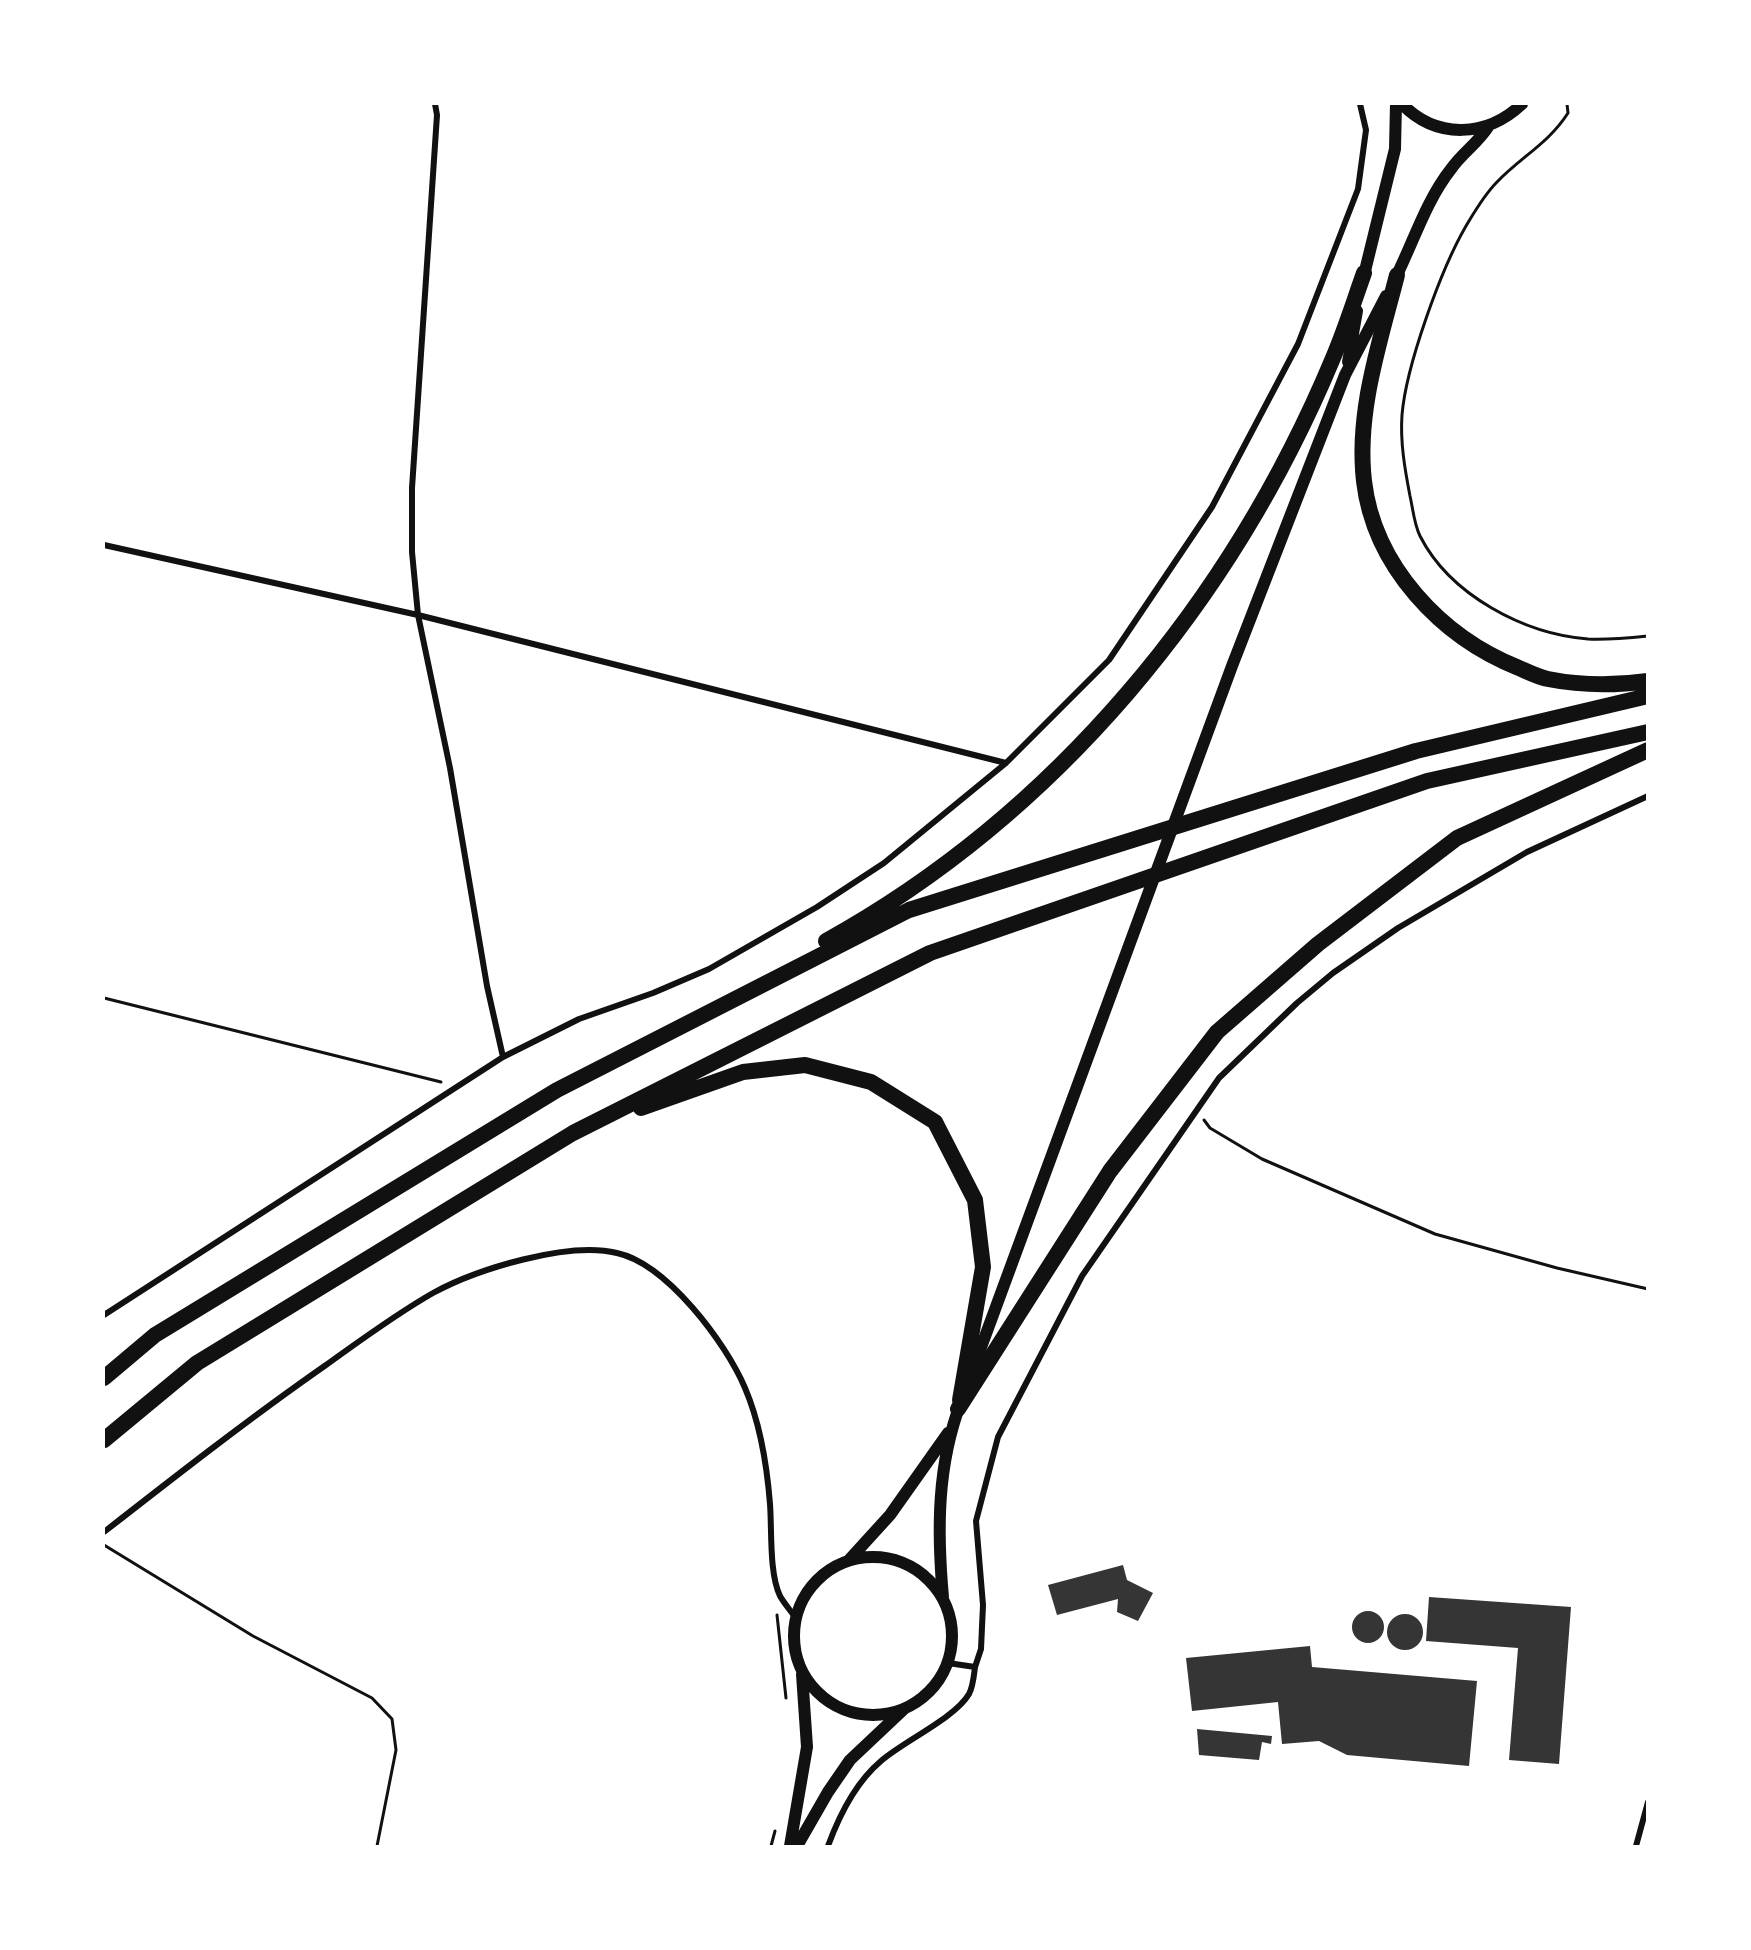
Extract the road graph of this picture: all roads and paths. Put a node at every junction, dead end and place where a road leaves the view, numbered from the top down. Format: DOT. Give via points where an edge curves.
graph roads {
  1 [pos="435,104"];
  2 [pos="1360,104"];
  3 [pos="1396,104"];
  4 [pos="1402,104"];
  5 [pos="1522,104"];
  6 [pos="1567,104"];
  7 [pos="1488,127"];
  8 [pos="1364,273"];
  9 [pos="1397,275"];
  10 [pos="1346,375"];
  11 [pos="104,545"];
  12 [pos="418,615"];
  13 [pos="1647,636"];
  14 [pos="1647,681"];
  15 [pos="1647,696"];
  16 [pos="1647,732"];
  17 [pos="1647,750"];
  18 [pos="1006,763"];
  19 [pos="1647,796"];
  20 [pos="104,998"];
  21 [pos="503,1057"];
  22 [pos="457,1086"];
  23 [pos="557,1090"];
  24 [pos="1196,1111"];
  25 [pos="573,1133"];
  26 [pos="1647,1289"];
  27 [pos="104,1315"];
  28 [pos="104,1378"];
  29 [pos="958,1409"];
  30 [pos="951,1429"];
  31 [pos="104,1440"];
  32 [pos="104,1533"];
  33 [pos="104,1545"];
  34 [pos="849,1560"];
  35 [pos="779,1594"];
  36 [pos="943,1597"];
  37 [pos="795,1617"];
  38 [pos="948,1663"];
  39 [pos="975,1667"];
  40 [pos="802,1674"];
  41 [pos="788,1706"];
  42 [pos="903,1710"];
  43 [pos="1647,1802"];
  44 [pos="777,1824"];
  45 [pos="377,1846"];
  46 [pos="771,1846"];
  47 [pos="790,1846"];
  48 [pos="797,1846"];
  49 [pos="828,1846"];
  50 [pos="1636,1846"];
  1 -- 12 [label="street" via="412,488 412,552"];
  2 -- 18 [label="street" via="1366,130 1358,189 1298,344 1212,507 1109,660"];
  3 -- 8 [label="main road" via="1395,149"];
  4 -- 7 [label="main road" via="1436,128 1462,131"];
  5 -- 7 [label="main road"];
  6 -- 13 [label="path" via="1568,113 1560,126 1497,181 1464,229 1440,285 1408,380 1402,414 1405,467 1420,535 1451,576 1473,595 1522,623 1553,633 1589,639"];
  7 -- 9 [label="main road" via="1478,143 1451,168 1423,215"];
  8 -- 10 [label="main road"];
  8 -- 23 [label="highway" via="1334,357 1260,507 1192,614 1082,745 986,831 913,886 837,935"];
  9 -- 10 [label="main road"];
  9 -- 14 [label="highway" via="1369,388 1362,436 1364,482 1387,552 1436,618 1498,659 1546,679 1609,687"];
  10 -- 29 [label="main road" via="1232,666"];
  11 -- 12 [label="street"];
  12 -- 18 [label="street"];
  12 -- 21 [label="street"];
  15 -- 23 [label="highway" via="1416,752 909,910"];
  16 -- 25 [label="highway" via="1427,781 930,953"];
  17 -- 29 [label="highway" via="1457,838 1318,944 1217,1032 1110,1172"];
  18 -- 21 [label="street" via="884,864 761,940 709,969 579,1019"];
  19 -- 24 [label="street" via="1476,880 1333,973 1219,1078"];
  20 -- 22 [label="path"];
  21 -- 22 [label="street"];
  22 -- 27 [label="street"];
  23 -- 28 [label="highway" via="155,1335"];
  24 -- 26 [label="path" via="1210,1128 1262,1159 1435,1234"];
  24 -- 39 [label="street" via="1083,1276 998,1437 976,1521 983,1605 981,1649"];
  25 -- 29 [label="highway" via="743,1072 805,1065 871,1082 935,1122 975,1200 983,1267"];
  25 -- 31 [label="highway" via="197,1363"];
  29 -- 30 [label="main road"];
  30 -- 34 [label="main road" via="890,1515"];
  30 -- 36 [label="main road" via="940,1493 938,1538"];
  32 -- 35 [label="street" via="242,1424 434,1293 494,1268 539,1256 587,1250 617,1252 657,1271 675,1288 731,1361 746,1389 768,1478"];
  33 -- 45 [label="path" via="252,1636 372,1698 392,1719 396,1750"];
  34 -- 36 [label="main road" via="876,1556 903,1562 926,1576"];
  34 -- 37 [label="main road" via="814,1581"];
  35 -- 37 [label="street"];
  35 -- 41 [label="path" via="777,1619"];
  36 -- 38 [label="main road" via="951,1618 953,1641"];
  37 -- 40 [label="main road" via="793,1646"];
  38 -- 39 [label="street"];
  38 -- 42 [label="main road" via="931,1691"];
  39 -- 49 [label="street" via="970,1693 956,1708 880,1761 865,1778"];
  40 -- 42 [label="main road" via="820,1697 846,1712 875,1716"];
  40 -- 47 [label="main road" via="807,1747"];
  42 -- 48 [label="main road" via="850,1760"];
  43 -- 50 [label="street"];
  44 -- 46 [label="path"];
}
